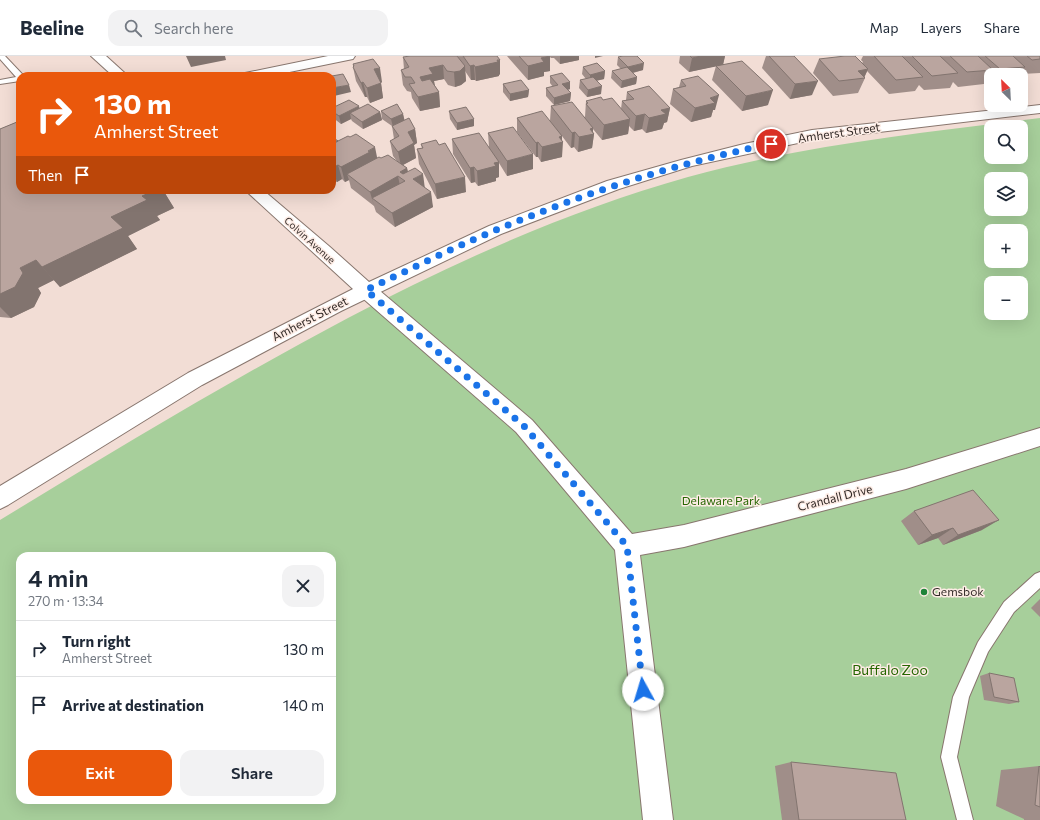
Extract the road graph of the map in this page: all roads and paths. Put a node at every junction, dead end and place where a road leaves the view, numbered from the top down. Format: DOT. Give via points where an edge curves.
graph roads {
  1 [pos="1,56"];
  2 [pos="98,56"];
  3 [pos="348,56"];
  4 [pos="116,72"];
  5 [pos="270,72"];
  6 [pos="16,73"];
  7 [pos="16,79"];
  8 [pos="0,82"];
  9 [pos="1040,110"];
  10 [pos="258,194"];
  11 [pos="366,290"];
  12 [pos="1040,437"];
  13 [pos="0,498"];
  14 [pos="627,546"];
  15 [pos="1040,579"];
  16 [pos="658,820"];
  17 [pos="965,820"];
  1 -- 6 [label="lane"];
  2 -- 4 [label="street"];
  3 -- 5 [label="street"];
  7 -- 8 [label="lane"];
  9 -- 11 [label="street, Amherst Street" via="812,135 687,163 613,185 495,230"];
  10 -- 11 [label="street, Colvin Avenue"];
  11 -- 13 [label="street, Amherst Street" via="194,379"];
  11 -- 14 [label="street, Colvin Avenue" via="524,426"];
  12 -- 14 [label="street, Crandall Drive" via="906,479 684,536"];
  14 -- 16 [label="street"];
  15 -- 17 [label="lane" via="1009,607 983,647 961,697 949,756"];
}
